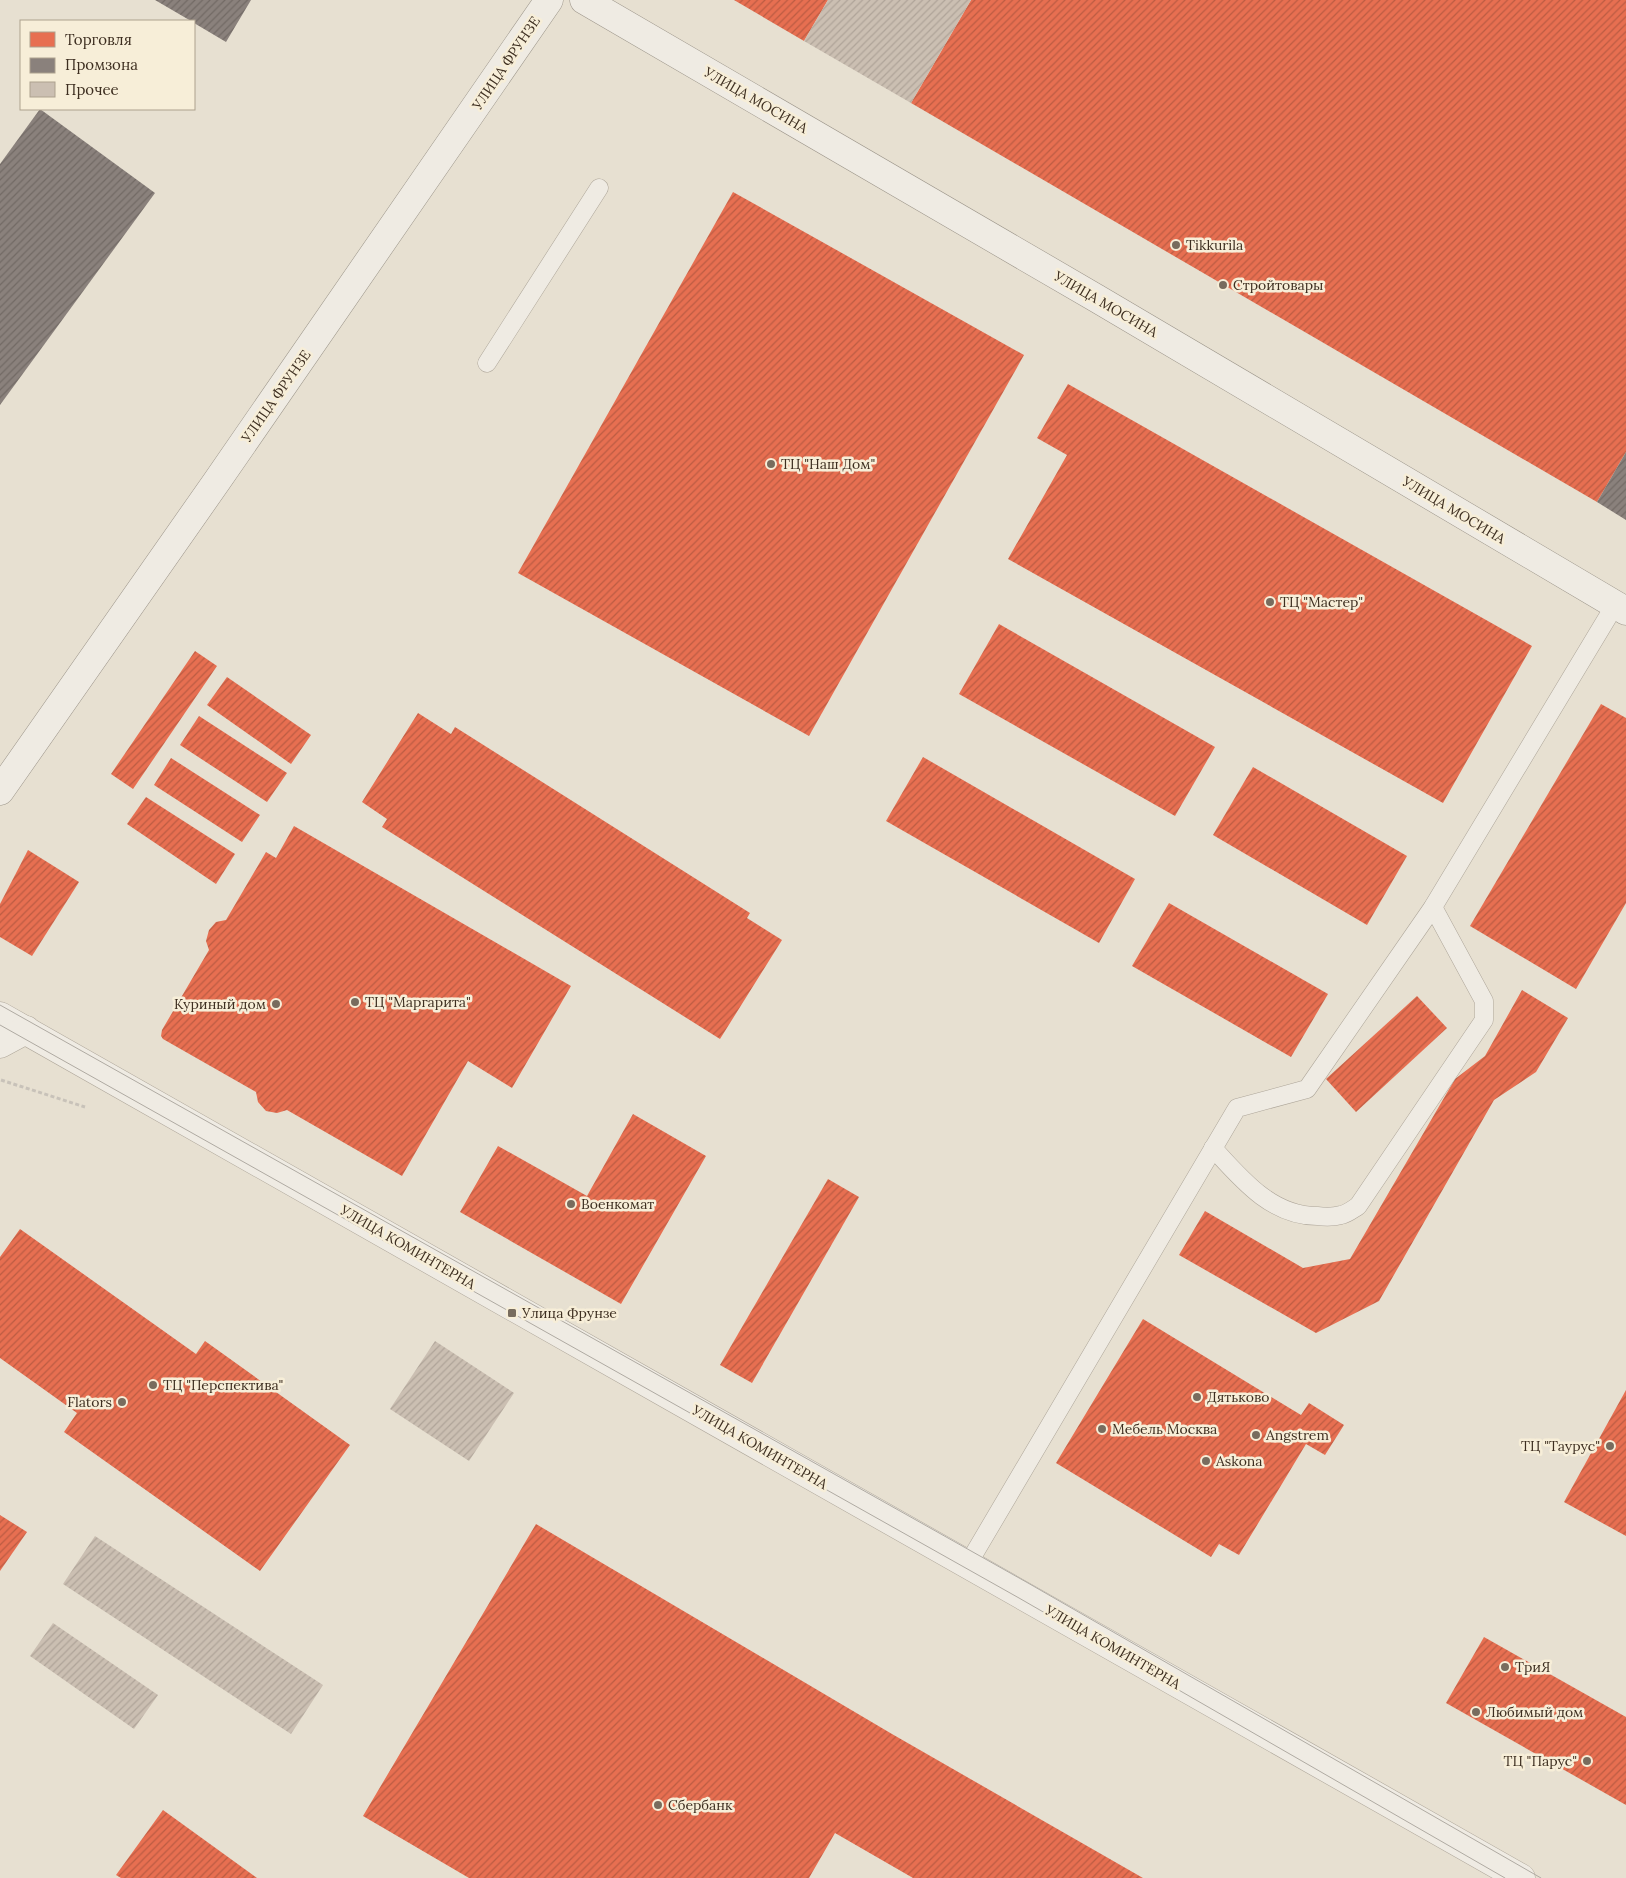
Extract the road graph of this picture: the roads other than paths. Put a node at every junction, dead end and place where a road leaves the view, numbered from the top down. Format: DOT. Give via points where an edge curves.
graph roads {
  1 [pos="549,0"];
  2 [pos="584,0"];
  3 [pos="599,188"];
  4 [pos="487,363"];
  5 [pos="1620,608"];
  6 [pos="0,791"];
  7 [pos="1433,907"];
  8 [pos="0,1016"];
  9 [pos="26,1030"];
  10 [pos="0,1044"];
  11 [pos="1213,1148"];
  12 [pos="968,1564"];
  13 [pos="1521,1878"];
  1 -- 6 [label="street, УЛИЦА ФРУНЗЕ"];
  2 -- 5 [label="street, УЛИЦА МОСИНА"];
  3 -- 4 [label="lane"];
  5 -- 7 [label="lane"];
  7 -- 11 [label="lane" via="1308,1089 1237,1108"];
  7 -- 11 [label="lane" via="1484,1001 1484,1020 1358,1206 1341,1215 1325,1217 1303,1216 1280,1209 1237,1175"];
  8 -- 9 [label="street, УЛИЦА КОМИНТЕРНА"];
  9 -- 10 [label="street"];
  9 -- 12 [label="street, УЛИЦА КОМИНТЕРНА"];
  11 -- 12 [label="lane"];
  12 -- 13 [label="street, УЛИЦА КОМИНТЕРНА"];
}
